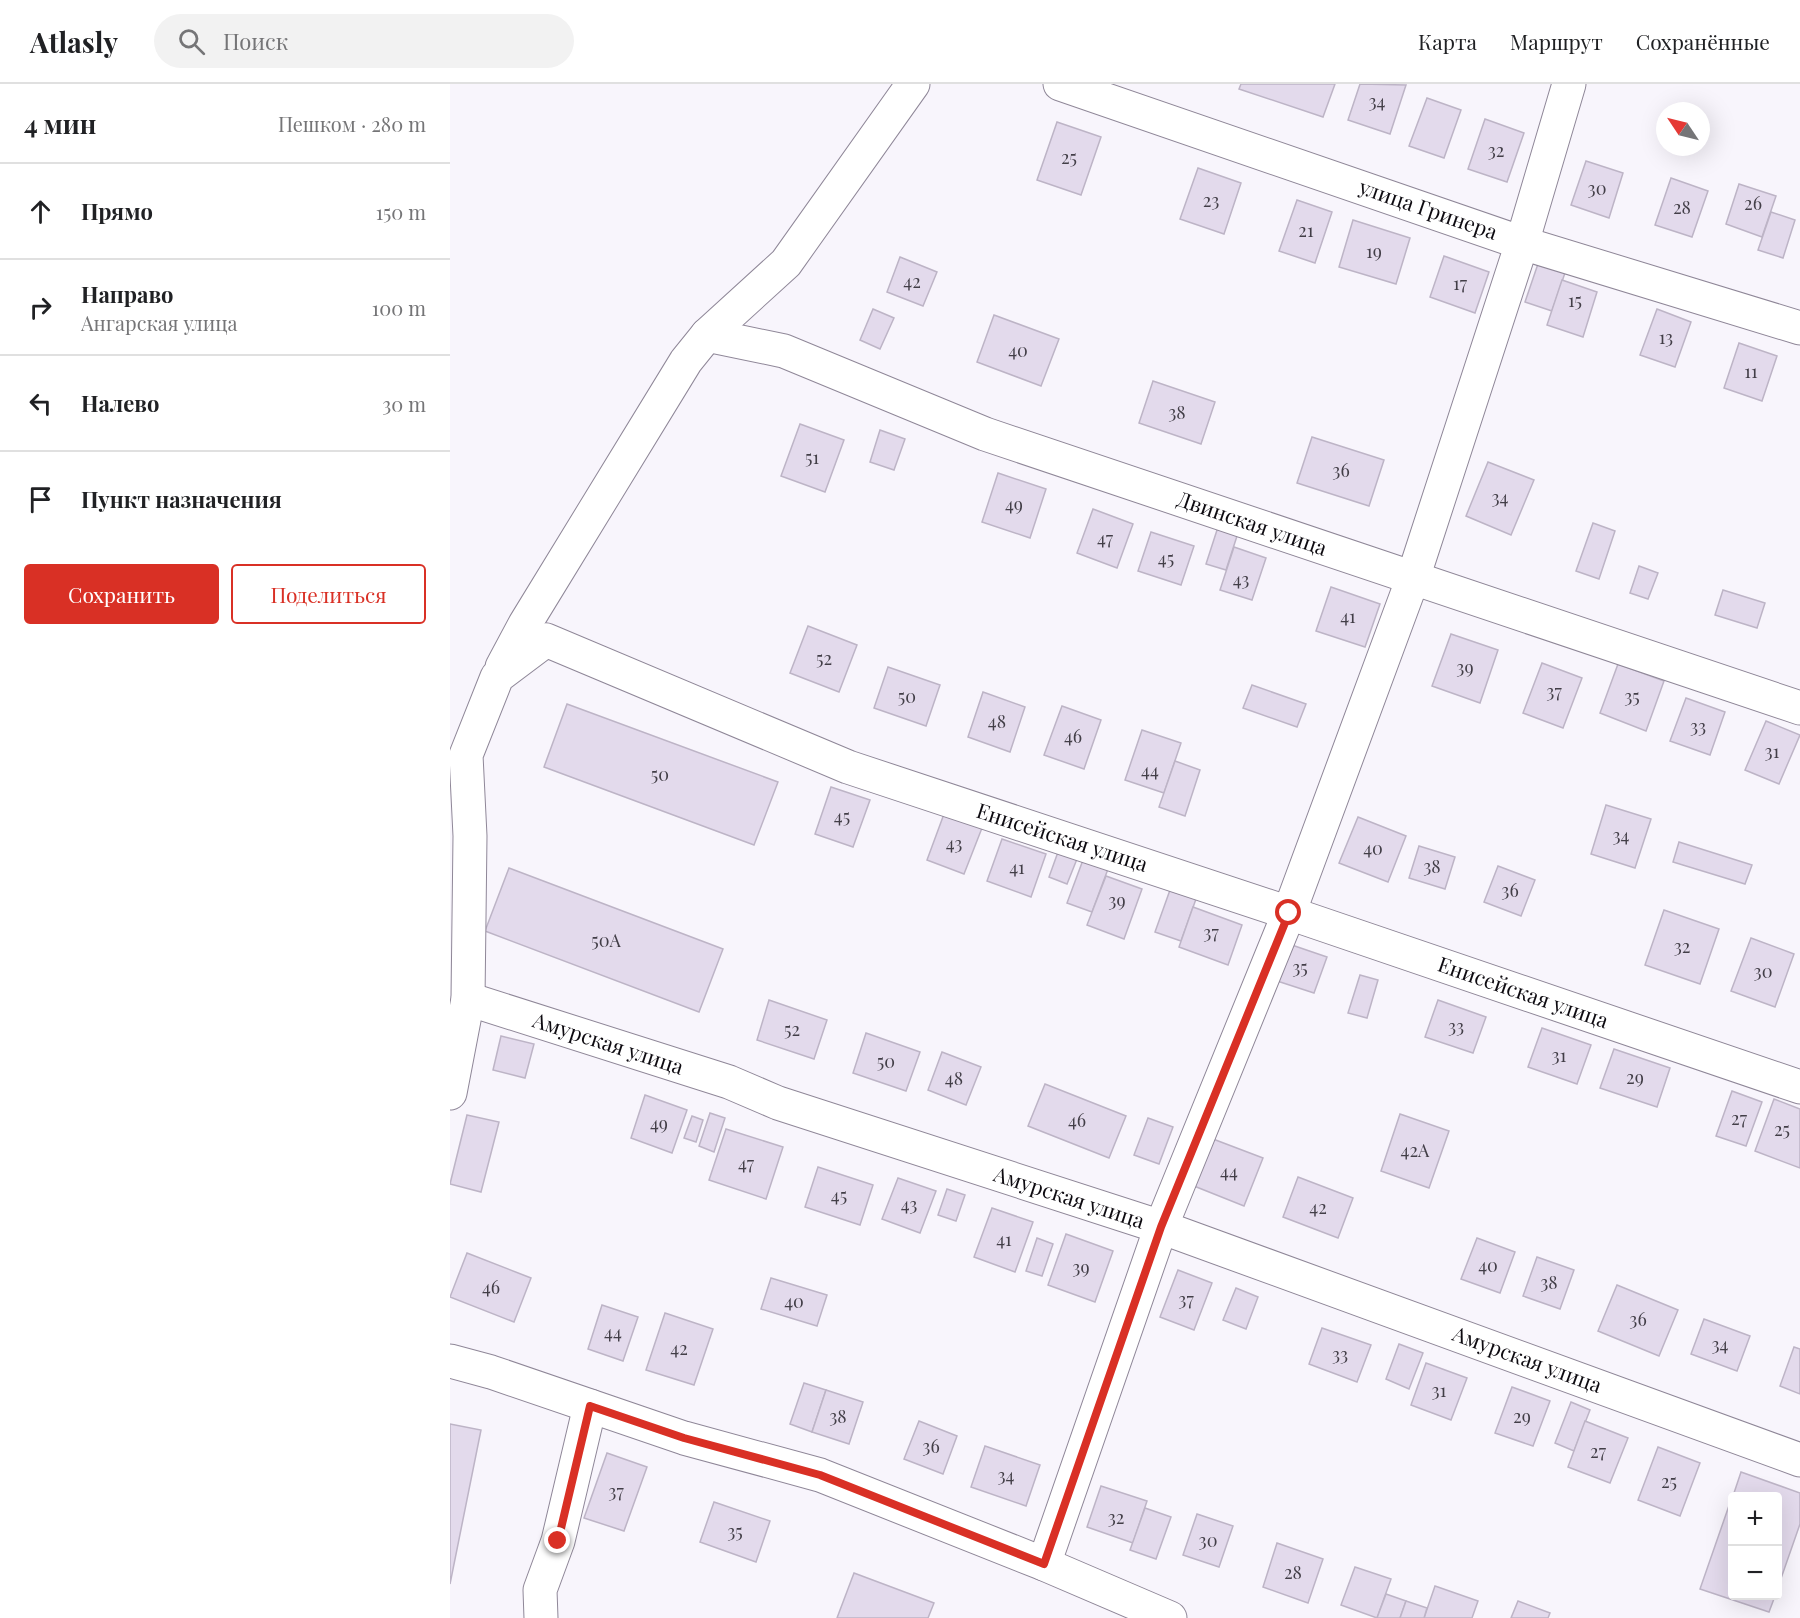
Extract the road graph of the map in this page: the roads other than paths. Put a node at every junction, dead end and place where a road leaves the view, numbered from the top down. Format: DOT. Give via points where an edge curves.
graph roads {
  1 [pos="913,84"];
  2 [pos="1060,84"];
  3 [pos="1569,84"];
  4 [pos="1522,243"];
  5 [pos="1800,328"];
  6 [pos="707,335"];
  7 [pos="1413,578"];
  8 [pos="497,676"];
  9 [pos="1800,708"];
  10 [pos="460,830"];
  11 [pos="1289,913"];
  12 [pos="468,999"];
  13 [pos="1800,1087"];
  14 [pos="450,1093"];
  15 [pos="1161,1227"];
  16 [pos="450,1361"];
  17 [pos="590,1406"];
  18 [pos="1800,1460"];
  19 [pos="1044,1564"];
  20 [pos="541,1618"];
  21 [pos="1170,1618"];
  1 -- 6 [label="street" via="786,263"];
  2 -- 4 [label="street, улица Гринера"];
  3 -- 4 [label="street"];
  4 -- 5 [label="street, улица Гринера"];
  4 -- 7 [label="street"];
  6 -- 7 [label="street, Двинская улица" via="784,351 985,434"];
  6 -- 8 [label="street" via="680,370"];
  7 -- 9 [label="street, Двинская улица"];
  7 -- 11 [label="street"];
  8 -- 10 [label="street" via="466,755"];
  8 -- 11 [label="street, Енисейская улица" via="546,640 848,767"];
  10 -- 12 [label="street"];
  11 -- 13 [label="street, Енисейская улица"];
  11 -- 15 [label="street"];
  12 -- 14 [label="street"];
  12 -- 15 [label="street, Амурская улица"];
  15 -- 18 [label="street, Амурская улица"];
  15 -- 19 [label="street"];
  16 -- 17 [label="street"];
  17 -- 19 [label="street" via="684,1438 820,1475"];
  17 -- 20 [label="street" via="558,1541 540,1590"];
  19 -- 21 [label="street"];
}
